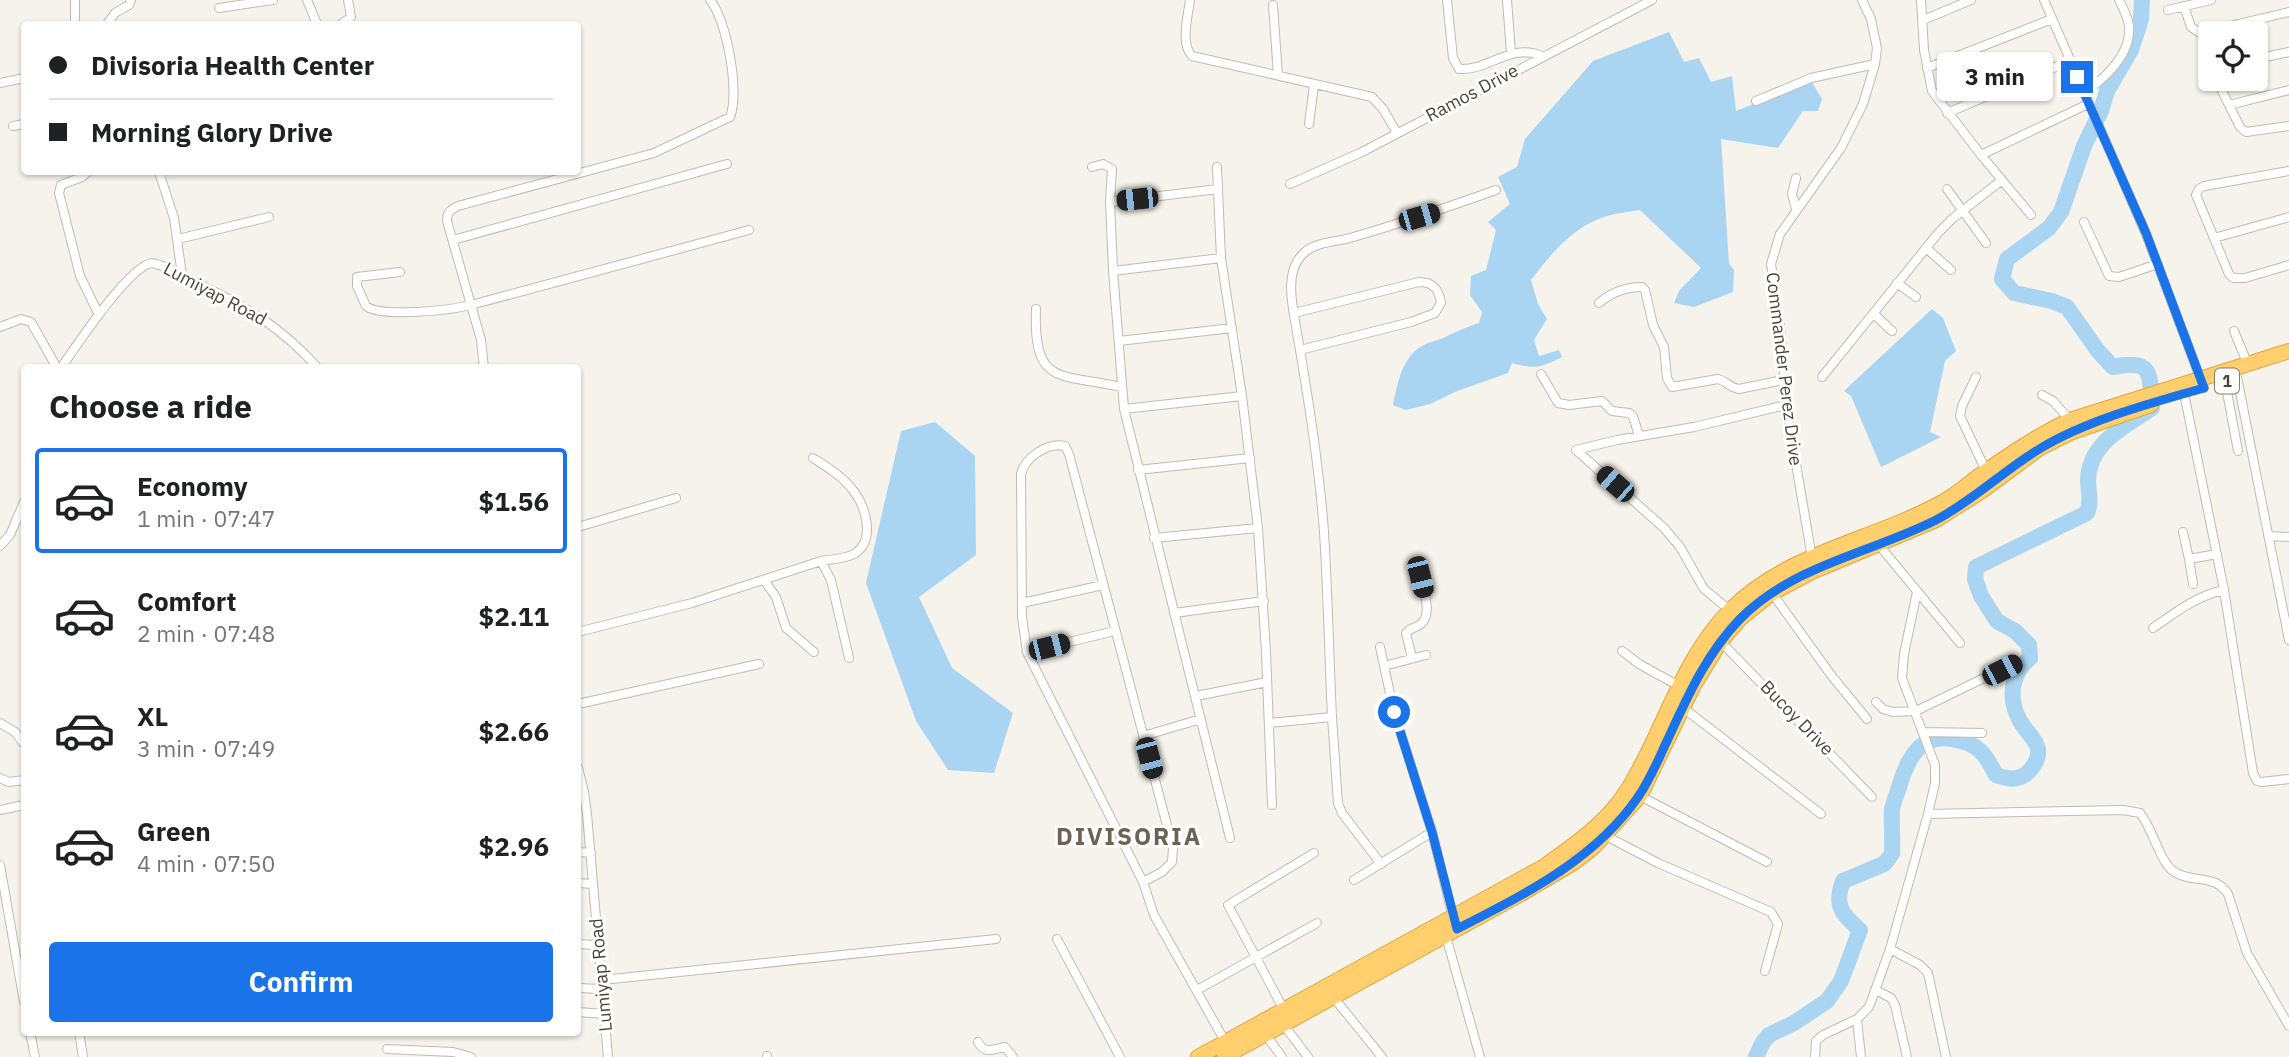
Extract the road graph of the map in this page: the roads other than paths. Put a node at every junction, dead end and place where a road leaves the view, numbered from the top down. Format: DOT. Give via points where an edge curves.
graph roads {
  1 [pos="75,0"];
  2 [pos="131,0"];
  3 [pos="273,0"];
  4 [pos="307,0"];
  5 [pos="348,0"];
  6 [pos="710,0"];
  7 [pos="1190,0"];
  8 [pos="1447,0"];
  9 [pos="1507,0"];
  10 [pos="1653,0"];
  11 [pos="1862,0"];
  12 [pos="1921,0"];
  13 [pos="1971,0"];
  14 [pos="2044,0"];
  15 [pos="2119,0"];
  16 [pos="2211,0"];
  17 [pos="722,2"];
  18 [pos="1273,5"];
  19 [pos="2184,6"];
  20 [pos="219,8"];
  21 [pos="2168,10"];
  22 [pos="2289,12"];
  23 [pos="719,16"];
  24 [pos="2052,19"];
  25 [pos="1923,20"];
  26 [pos="75,21"];
  27 [pos="109,21"];
  28 [pos="316,21"];
  29 [pos="346,21"];
  30 [pos="2289,52"];
  31 [pos="1511,53"];
  32 [pos="2268,56"];
  33 [pos="1542,57"];
  34 [pos="2070,61"];
  35 [pos="1875,64"];
  36 [pos="1927,68"];
  37 [pos="1278,75"];
  38 [pos="21,79"];
  39 [pos="0,83"];
  40 [pos="1314,85"];
  41 [pos="2289,90"];
  42 [pos="2222,91"];
  43 [pos="2083,94"];
  44 [pos="1756,101"];
  45 [pos="2088,104"];
  46 [pos="2229,104"];
  47 [pos="1947,113"];
  48 [pos="1310,124"];
  49 [pos="21,125"];
  50 [pos="13,126"];
  51 [pos="2289,126"];
  52 [pos="1397,133"];
  53 [pos="1981,155"];
  54 [pos="727,164"];
  55 [pos="1092,167"];
  56 [pos="1217,167"];
  57 [pos="2289,172"];
  58 [pos="581,173"];
  59 [pos="84,175"];
  60 [pos="160,175"];
  61 [pos="573,175"];
  62 [pos="1796,178"];
  63 [pos="2002,180"];
  64 [pos="1290,184"];
  65 [pos="1947,189"];
  66 [pos="1218,190"];
  67 [pos="1496,190"];
  68 [pos="1110,202"];
  69 [pos="1796,209"];
  70 [pos="1962,211"];
  71 [pos="2031,215"];
  72 [pos="269,217"];
  73 [pos="2289,217"];
  74 [pos="2084,222"];
  75 [pos="749,230"];
  76 [pos="2214,238"];
  77 [pos="178,239"];
  78 [pos="453,240"];
  79 [pos="1986,243"];
  80 [pos="1926,248"];
  81 [pos="1221,258"];
  82 [pos="2158,264"];
  83 [pos="2289,265"];
  84 [pos="1951,270"];
  85 [pos="1113,271"];
  86 [pos="400,272"];
  87 [pos="182,275"];
  88 [pos="1897,283"];
  89 [pos="1916,297"];
  90 [pos="1599,303"];
  91 [pos="471,305"];
  92 [pos="1036,309"];
  93 [pos="1294,313"];
  94 [pos="1874,314"];
  95 [pos="99,315"];
  96 [pos="0,327"];
  97 [pos="1232,328"];
  98 [pos="1892,331"];
  99 [pos="2234,331"];
  100 [pos="1119,341"];
  101 [pos="1300,350"];
  102 [pos="2289,351"];
  103 [pos="2289,360"];
  104 [pos="57,364"];
  105 [pos="62,364"];
  106 [pos="314,364"];
  107 [pos="484,364"];
  108 [pos="2248,365"];
  109 [pos="1541,374"];
  110 [pos="1822,377"];
  111 [pos="1976,377"];
  112 [pos="2231,379"];
  113 [pos="1783,380"];
  114 [pos="2202,383"];
  115 [pos="1121,387"];
  116 [pos="2184,393"];
  117 [pos="2042,395"];
  118 [pos="1242,396"];
  119 [pos="2163,396"];
  120 [pos="1786,404"];
  121 [pos="2135,405"];
  122 [pos="1124,410"];
  123 [pos="2070,420"];
  124 [pos="1639,436"];
  125 [pos="2238,451"];
  126 [pos="813,458"];
  127 [pos="1250,458"];
  128 [pos="1138,470"];
  129 [pos="1986,471"];
  130 [pos="676,498"];
  131 [pos="21,509"];
  132 [pos="581,526"];
  133 [pos="1258,528"];
  134 [pos="2183,532"];
  135 [pos="2269,536"];
  136 [pos="1154,537"];
  137 [pos="2289,537"];
  138 [pos="1874,539"];
  139 [pos="0,546"];
  140 [pos="2217,554"];
  141 [pos="2189,559"];
  142 [pos="821,561"];
  143 [pos="1813,564"];
  144 [pos="1420,577"];
  145 [pos="764,580"];
  146 [pos="2193,584"];
  147 [pos="1103,585"];
  148 [pos="2224,590"];
  149 [pos="1772,593"];
  150 [pos="1917,593"];
  151 [pos="1264,601"];
  152 [pos="1022,603"];
  153 [pos="1174,613"];
  154 [pos="1735,614"];
  155 [pos="2287,617"];
  156 [pos="2153,628"];
  157 [pos="581,631"];
  158 [pos="1115,631"];
  159 [pos="1716,637"];
  160 [pos="2289,640"];
  161 [pos="1960,643"];
  162 [pos="1380,647"];
  163 [pos="1622,651"];
  164 [pos="814,652"];
  165 [pos="1027,652"];
  166 [pos="1426,655"];
  167 [pos="849,658"];
  168 [pos="1412,658"];
  169 [pos="2017,662"];
  170 [pos="759,664"];
  171 [pos="1384,666"];
  172 [pos="1267,682"];
  173 [pos="1679,686"];
  174 [pos="1196,696"];
  175 [pos="1876,702"];
  176 [pos="581,703"];
  177 [pos="1682,707"];
  178 [pos="1916,711"];
  179 [pos="1332,717"];
  180 [pos="1202,719"];
  181 [pos="1867,719"];
  182 [pos="0,723"];
  183 [pos="1269,723"];
  184 [pos="1982,733"];
  185 [pos="1143,736"];
  186 [pos="1926,736"];
  187 [pos="21,740"];
  188 [pos="0,778"];
  189 [pos="2289,779"];
  190 [pos="21,780"];
  191 [pos="581,792"];
  192 [pos="1640,796"];
  193 [pos="1872,797"];
  194 [pos="1272,805"];
  195 [pos="21,806"];
  196 [pos="0,810"];
  197 [pos="1821,814"];
  198 [pos="1928,814"];
  199 [pos="1432,832"];
  200 [pos="1605,836"];
  201 [pos="1230,838"];
  202 [pos="581,852"];
  203 [pos="591,853"];
  204 [pos="1314,853"];
  205 [pos="1767,862"];
  206 [pos="1381,863"];
  207 [pos="0,865"];
  208 [pos="1354,880"];
  209 [pos="1143,882"];
  210 [pos="581,883"];
  211 [pos="593,884"];
  212 [pos="1317,923"];
  213 [pos="1452,927"];
  214 [pos="996,939"];
  215 [pos="1057,939"];
  216 [pos="581,944"];
  217 [pos="597,945"];
  218 [pos="1890,949"];
  219 [pos="1256,957"];
  220 [pos="1765,971"];
  221 [pos="21,985"];
  222 [pos="602,985"];
  223 [pos="581,988"];
  224 [pos="1197,990"];
  225 [pos="1876,990"];
  226 [pos="1334,998"];
  227 [pos="581,1012"];
  228 [pos="604,1014"];
  229 [pos="1283,1017"];
  230 [pos="1857,1019"];
  231 [pos="2289,1026"];
  232 [pos="1265,1034"];
  233 [pos="31,1036"];
  234 [pos="80,1036"];
  235 [pos="978,1042"];
  236 [pos="387,1049"];
  237 [pos="1227,1050"];
  238 [pos="411,1054"];
  239 [pos="35,1057"];
  240 [pos="83,1057"];
  241 [pos="471,1057"];
  242 [pos="608,1057"];
  243 [pos="1013,1057"];
  244 [pos="1120,1057"];
  245 [pos="1198,1057"];
  246 [pos="1282,1057"];
  247 [pos="1308,1057"];
  248 [pos="1382,1057"];
  249 [pos="1480,1057"];
  250 [pos="1815,1057"];
  251 [pos="1861,1057"];
  252 [pos="1907,1057"];
  253 [pos="1946,1057"];
  1 -- 26 [label="street"];
  2 -- 27 [label="street"];
  3 -- 20 [label="street"];
  4 -- 28 [label="street"];
  5 -- 29 [label="street" via="351,18"];
  6 -- 23 [label="street"];
  7 -- 37 [label="street" via="1186,43 1192,56"];
  8 -- 31 [label="street" via="1457,67 1470,69"];
  9 -- 31 [label="street"];
  10 -- 33 [label="street, Ramos Drive"];
  11 -- 35 [label="street, Commander Perez Drive" via="1874,28"];
  12 -- 25 [label="street"];
  13 -- 25 [label="street"];
  14 -- 24 [label="street"];
  15 -- 43 [label="street" via="2128,19 2128,40 2108,73"];
  16 -- 19 [label="street"];
  17 -- 23 [label="street"];
  18 -- 37 [label="street"];
  19 -- 21 [label="street"];
  19 -- 22 [label="street" via="2191,27 2200,33"];
  23 -- 58 [label="street" via="731,76 730,117 654,153"];
  24 -- 34 [label="street"];
  24 -- 36 [label="street"];
  25 -- 36 [label="street"];
  30 -- 32 [label="street"];
  31 -- 33 [label="street" via="1534,52"];
  33 -- 52 [label="street, Ramos Drive"];
  34 -- 43 [label="street"];
  34 -- 47 [label="street"];
  35 -- 44 [label="street" via="1811,78"];
  35 -- 69 [label="street, Commander Perez Drive" via="1854,125"];
  36 -- 47 [label="street" via="1932,92"];
  37 -- 40 [label="street"];
  38 -- 39 [label="street"];
  40 -- 48 [label="street"];
  40 -- 52 [label="street" via="1372,97"];
  41 -- 46 [label="street"];
  42 -- 46 [label="street"];
  43 -- 45 [label="street"];
  45 -- 53 [label="street"];
  45 -- 82 [label="street"];
  46 -- 51 [label="street" via="2246,132"];
  47 -- 53 [label="street"];
  49 -- 50 [label="street"];
  52 -- 64 [label="street, Ramos Drive"];
  53 -- 63 [label="street"];
  54 -- 78 [label="street"];
  55 -- 68 [label="street" via="1103,164 1112,169"];
  56 -- 66 [label="street"];
  57 -- 76 [label="street" via="2199,188 2196,199"];
  59 -- 95 [label="street" via="61,185 60,193 80,276"];
  60 -- 77 [label="street"];
  61 -- 78 [label="street" via="458,206 447,215"];
  62 -- 69 [label="street" via="1792,194"];
  63 -- 70 [label="street"];
  63 -- 71 [label="street"];
  65 -- 70 [label="street"];
  66 -- 68 [label="street"];
  66 -- 81 [label="street"];
  67 -- 93 [label="street" via="1312,247 1294,267 1291,278"];
  68 -- 85 [label="street"];
  69 -- 113 [label="street, Commander Perez Drive" via="1780,234 1771,264"];
  70 -- 79 [label="street"];
  70 -- 80 [label="street"];
  72 -- 77 [label="street"];
  73 -- 76 [label="street"];
  74 -- 82 [label="street" via="2109,276"];
  75 -- 91 [label="street"];
  76 -- 83 [label="street" via="2233,278"];
  77 -- 87 [label="street"];
  78 -- 91 [label="street"];
  80 -- 84 [label="street"];
  80 -- 88 [label="street"];
  81 -- 85 [label="street"];
  81 -- 97 [label="street"];
  82 -- 114 [label="street"];
  85 -- 100 [label="street"];
  86 -- 91 [label="street" via="356,277 366,306 379,311 435,312"];
  87 -- 95 [label="street, Lumiyap Road" via="158,264 146,264"];
  87 -- 106 [label="street, Lumiyap Road" via="270,322"];
  88 -- 89 [label="street"];
  88 -- 94 [label="street"];
  90 -- 113 [label="street" via="1628,288 1645,290 1672,387 1718,379 1739,389"];
  91 -- 107 [label="street"];
  92 -- 115 [label="street" via="1037,345 1046,366 1066,377"];
  93 -- 101 [label="street"];
  93 -- 101 [label="street" via="1419,282 1436,288 1441,303 1435,313 1411,322"];
  94 -- 98 [label="street"];
  94 -- 110 [label="street"];
  95 -- 105 [label="street, Lumiyap Road"];
  96 -- 104 [label="street" via="21,319 31,322"];
  97 -- 100 [label="street"];
  97 -- 118 [label="street"];
  99 -- 108 [label="street"];
  100 -- 115 [label="street"];
  101 -- 179 [label="street" via="1324,531"];
  102 -- 108 [label="highway, 1"];
  103 -- 112 [label="highway, 1"];
  108 -- 114 [label="highway, 1"];
  109 -- 124 [label="street" via="1558,403 1602,401 1612,411 1633,416"];
  111 -- 129 [label="street" via="1960,416"];
  112 -- 114 [label="highway, 1"];
  112 -- 125 [label="street"];
  112 -- 135 [label="street"];
  113 -- 120 [label="street, Commander Perez Drive"];
  114 -- 116 [label="highway, 1"];
  114 -- 119 [label="highway, 1"];
  115 -- 122 [label="street"];
  116 -- 119 [label="highway, 1"];
  116 -- 140 [label="street"];
  117 -- 123 [label="street"];
  118 -- 122 [label="street"];
  118 -- 127 [label="street"];
  119 -- 121 [label="highway, 1"];
  120 -- 124 [label="street"];
  120 -- 143 [label="street, Commander Perez Drive"];
  121 -- 123 [label="highway, 1"];
  121 -- 138 [label="highway, 1" via="2040,448 1937,520"];
  122 -- 128 [label="street"];
  123 -- 129 [label="highway, 1"];
  124 -- 154 [label="street" via="1576,450 1664,528 1704,589"];
  126 -- 142 [label="street" via="851,488 866,521 864,541 854,554"];
  127 -- 128 [label="street"];
  127 -- 133 [label="street"];
  128 -- 136 [label="street"];
  129 -- 138 [label="highway, 1"];
  130 -- 132 [label="street"];
  131 -- 139 [label="street"];
  133 -- 136 [label="street"];
  133 -- 151 [label="street"];
  134 -- 141 [label="street"];
  135 -- 137 [label="street"];
  135 -- 155 [label="street"];
  136 -- 153 [label="street"];
  138 -- 143 [label="highway, 1"];
  138 -- 150 [label="street"];
  140 -- 141 [label="street"];
  140 -- 148 [label="street"];
  141 -- 146 [label="street"];
  142 -- 145 [label="street"];
  142 -- 167 [label="street" via="831,580"];
  143 -- 149 [label="highway, 1"];
  143 -- 154 [label="highway, 1" via="1778,574"];
  144 -- 168 [label="street" via="1426,610 1424,620 1406,633"];
  145 -- 157 [label="street"];
  145 -- 164 [label="street" via="776,597 786,628"];
  147 -- 152 [label="street"];
  147 -- 152 [label="street" via="1069,454 1065,446 1056,445 1025,462 1021,474"];
  147 -- 158 [label="street"];
  148 -- 156 [label="street" via="2191,601"];
  148 -- 189 [label="street" via="2255,778 2261,782"];
  149 -- 154 [label="highway, 1"];
  149 -- 181 [label="street"];
  150 -- 161 [label="street"];
  150 -- 178 [label="street" via="1902,673"];
  151 -- 153 [label="street"];
  151 -- 172 [label="street"];
  152 -- 165 [label="street"];
  153 -- 174 [label="street"];
  154 -- 159 [label="highway, 1"];
  155 -- 160 [label="street"];
  158 -- 165 [label="street"];
  158 -- 185 [label="street"];
  159 -- 173 [label="highway, 1"];
  159 -- 177 [label="highway, 1"];
  159 -- 193 [label="street, Bucoy Drive"];
  162 -- 171 [label="street"];
  163 -- 173 [label="street"];
  165 -- 209 [label="street"];
  166 -- 168 [label="street"];
  168 -- 171 [label="street"];
  169 -- 178 [label="street"];
  170 -- 176 [label="street"];
  171 -- 199 [label="street"];
  172 -- 174 [label="street"];
  172 -- 183 [label="street"];
  173 -- 213 [label="highway, 1" via="1628,790 1602,821 1543,867"];
  174 -- 180 [label="street"];
  175 -- 178 [label="street" via="1893,712"];
  177 -- 192 [label="highway, 1"];
  177 -- 197 [label="street"];
  178 -- 186 [label="street"];
  179 -- 183 [label="street"];
  179 -- 206 [label="street" via="1338,803"];
  180 -- 185 [label="street"];
  180 -- 201 [label="street"];
  182 -- 187 [label="street"];
  183 -- 194 [label="street"];
  184 -- 186 [label="street"];
  185 -- 209 [label="street" via="1174,856 1168,868"];
  186 -- 198 [label="street" via="1935,765"];
  188 -- 190 [label="street"];
  191 -- 203 [label="street, Lumiyap Road"];
  192 -- 200 [label="highway, 1"];
  192 -- 205 [label="street"];
  195 -- 196 [label="street"];
  198 -- 218 [label="street"];
  198 -- 231 [label="street" via="2140,813 2171,869 2209,880 2228,894 2247,953"];
  199 -- 206 [label="street"];
  199 -- 213 [label="street"];
  200 -- 213 [label="highway, 1" via="1575,862"];
  200 -- 220 [label="street" via="1772,912 1778,924"];
  202 -- 203 [label="street"];
  203 -- 211 [label="street, Lumiyap Road"];
  204 -- 219 [label="street" via="1228,905"];
  206 -- 208 [label="street"];
  207 -- 221 [label="street"];
  209 -- 224 [label="street" via="1154,915"];
  210 -- 211 [label="street"];
  211 -- 217 [label="street, Lumiyap Road"];
  212 -- 219 [label="street"];
  213 -- 226 [label="highway, 1"];
  213 -- 229 [label="highway, 1"];
  213 -- 249 [label="street"];
  214 -- 222 [label="street"];
  215 -- 244 [label="street"];
  216 -- 217 [label="street"];
  217 -- 222 [label="street, Lumiyap Road"];
  218 -- 225 [label="street"];
  218 -- 253 [label="street" via="1928,973"];
  219 -- 224 [label="street"];
  219 -- 229 [label="street"];
  222 -- 223 [label="street"];
  222 -- 228 [label="street, Lumiyap Road"];
  224 -- 237 [label="street"];
  225 -- 230 [label="street"];
  225 -- 252 [label="street" via="1895,1005"];
  226 -- 229 [label="highway, 1"];
  226 -- 248 [label="street"];
  227 -- 228 [label="street"];
  228 -- 242 [label="street, Lumiyap Road"];
  229 -- 232 [label="highway, 1"];
  229 -- 237 [label="highway, 1"];
  229 -- 247 [label="street"];
  230 -- 250 [label="street" via="1816,1041"];
  230 -- 251 [label="street"];
  232 -- 237 [label="highway, 1"];
  232 -- 246 [label="street"];
  233 -- 239 [label="street"];
  234 -- 240 [label="street"];
  235 -- 243 [label="street" via="986,1051 1005,1047"];
  236 -- 238 [label="street"];
  237 -- 245 [label="highway, 1"];
  238 -- 241 [label="street" via="453,1052"];
}
